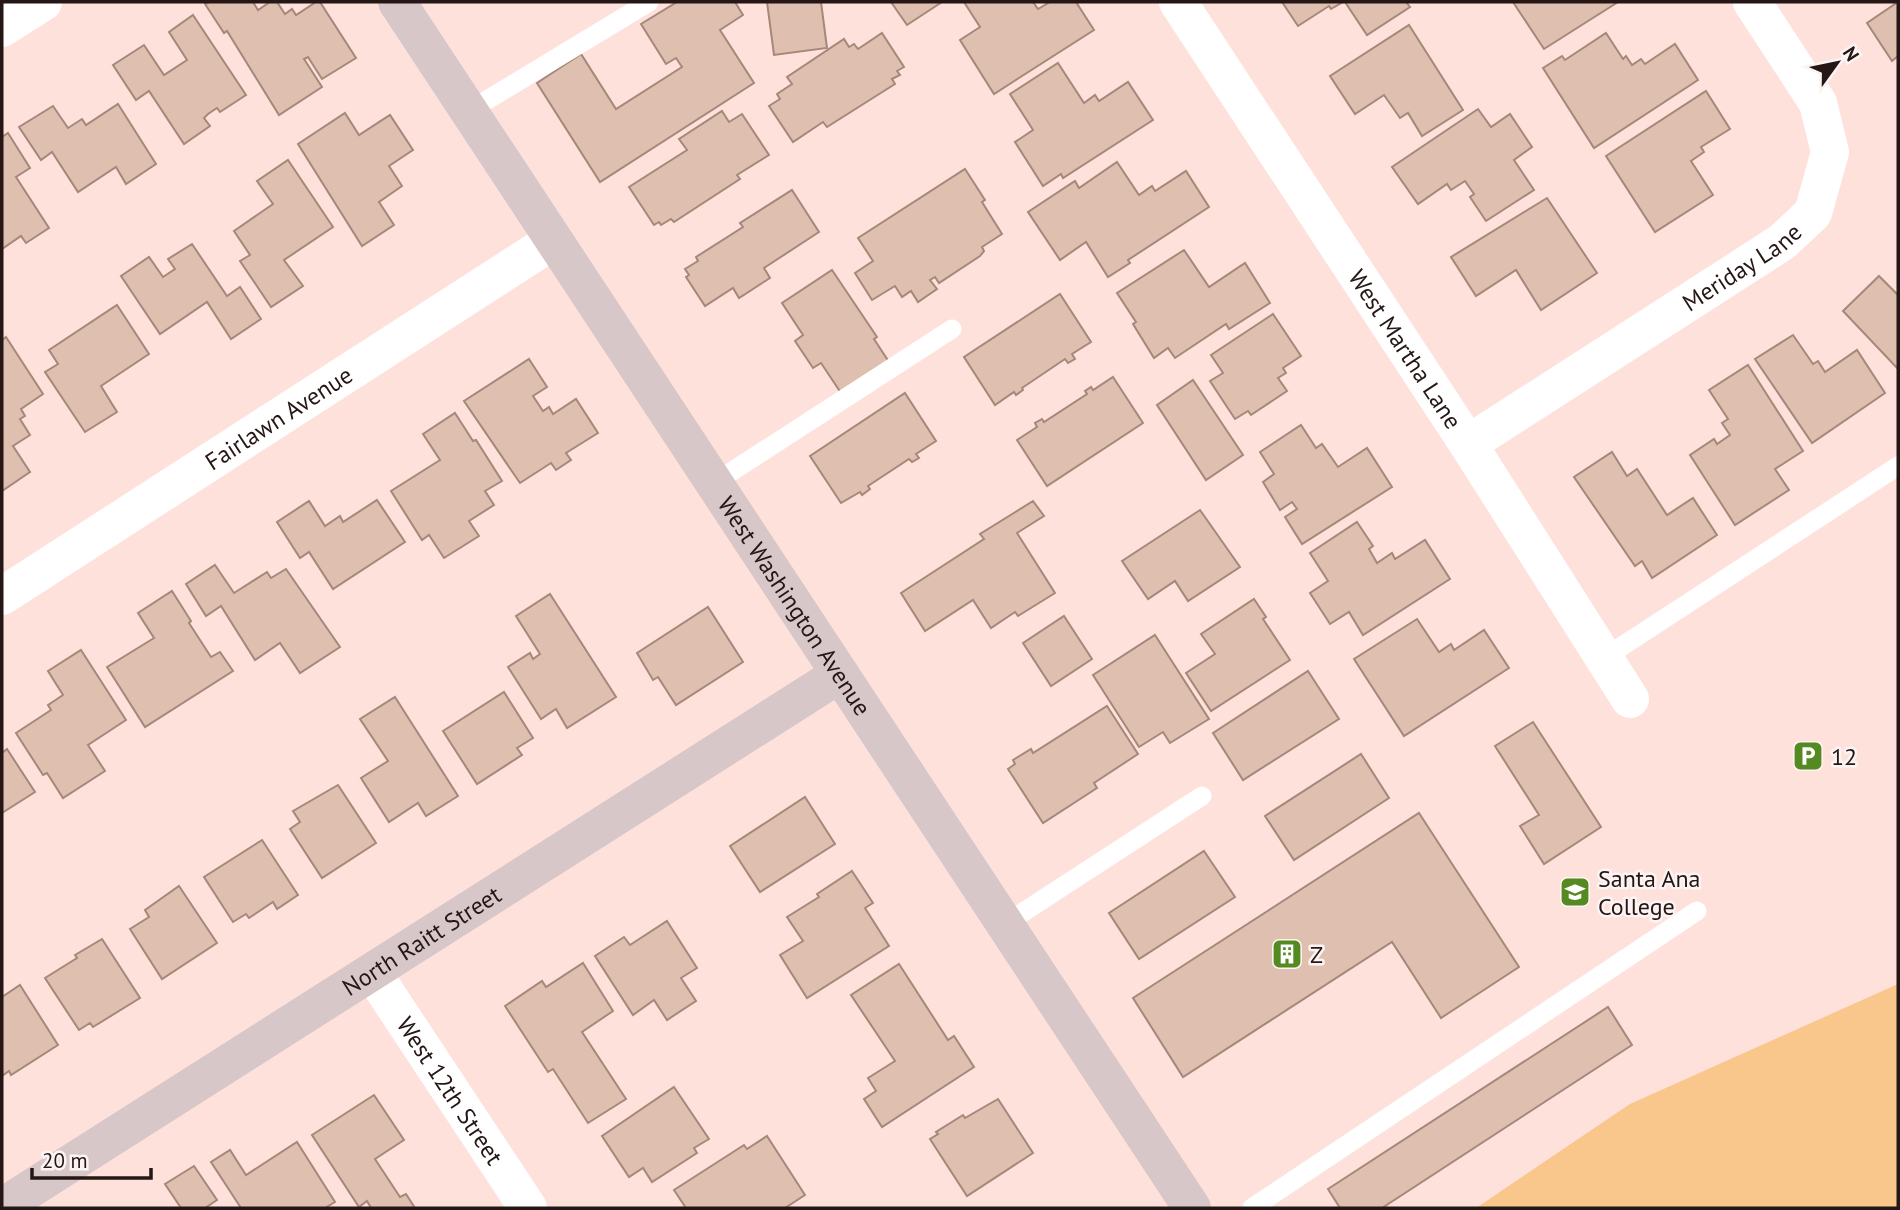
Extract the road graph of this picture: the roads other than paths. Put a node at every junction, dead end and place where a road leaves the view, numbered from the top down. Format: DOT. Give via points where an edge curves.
graph roads {
  1 [pos="43,2"];
  2 [pos="397,2"];
  3 [pos="649,2"];
  4 [pos="1178,2"];
  5 [pos="1752,2"];
  6 [pos="2,28"];
  7 [pos="469,111"];
  8 [pos="554,240"];
  9 [pos="952,329"];
  10 [pos="1468,444"];
  11 [pos="1898,466"];
  12 [pos="714,483"];
  13 [pos="2,596"];
  14 [pos="1604,658"];
  15 [pos="840,674"];
  16 [pos="1630,699"];
  17 [pos="1202,796"];
  18 [pos="1697,911"];
  19 [pos="1005,924"];
  20 [pos="372,972"];
  21 [pos="2,1207"];
  22 [pos="528,1208"];
  23 [pos="1192,1208"];
  24 [pos="1252,1208"];
  1 -- 6 [label="street"];
  2 -- 7 [label="street, West Washington Avenue"];
  3 -- 7 [label="lane"];
  4 -- 10 [label="street, West Martha Lane"];
  5 -- 10 [label="street, Meriday Lane" via="1818,103 1830,152 1814,214 1782,242"];
  7 -- 8 [label="street, West Washington Avenue"];
  8 -- 12 [label="street, West Washington Avenue"];
  8 -- 13 [label="street, Fairlawn Avenue"];
  9 -- 12 [label="lane"];
  10 -- 14 [label="street, West Martha Lane"];
  11 -- 14 [label="lane"];
  12 -- 15 [label="street, West Washington Avenue"];
  14 -- 16 [label="street, West Martha Lane"];
  15 -- 19 [label="street, West Washington Avenue"];
  15 -- 20 [label="street, North Raitt Street"];
  17 -- 19 [label="lane"];
  18 -- 24 [label="lane"];
  19 -- 23 [label="street, West Washington Avenue"];
  20 -- 21 [label="street, North Raitt Street"];
  20 -- 22 [label="street, West 12th Street"];
}
